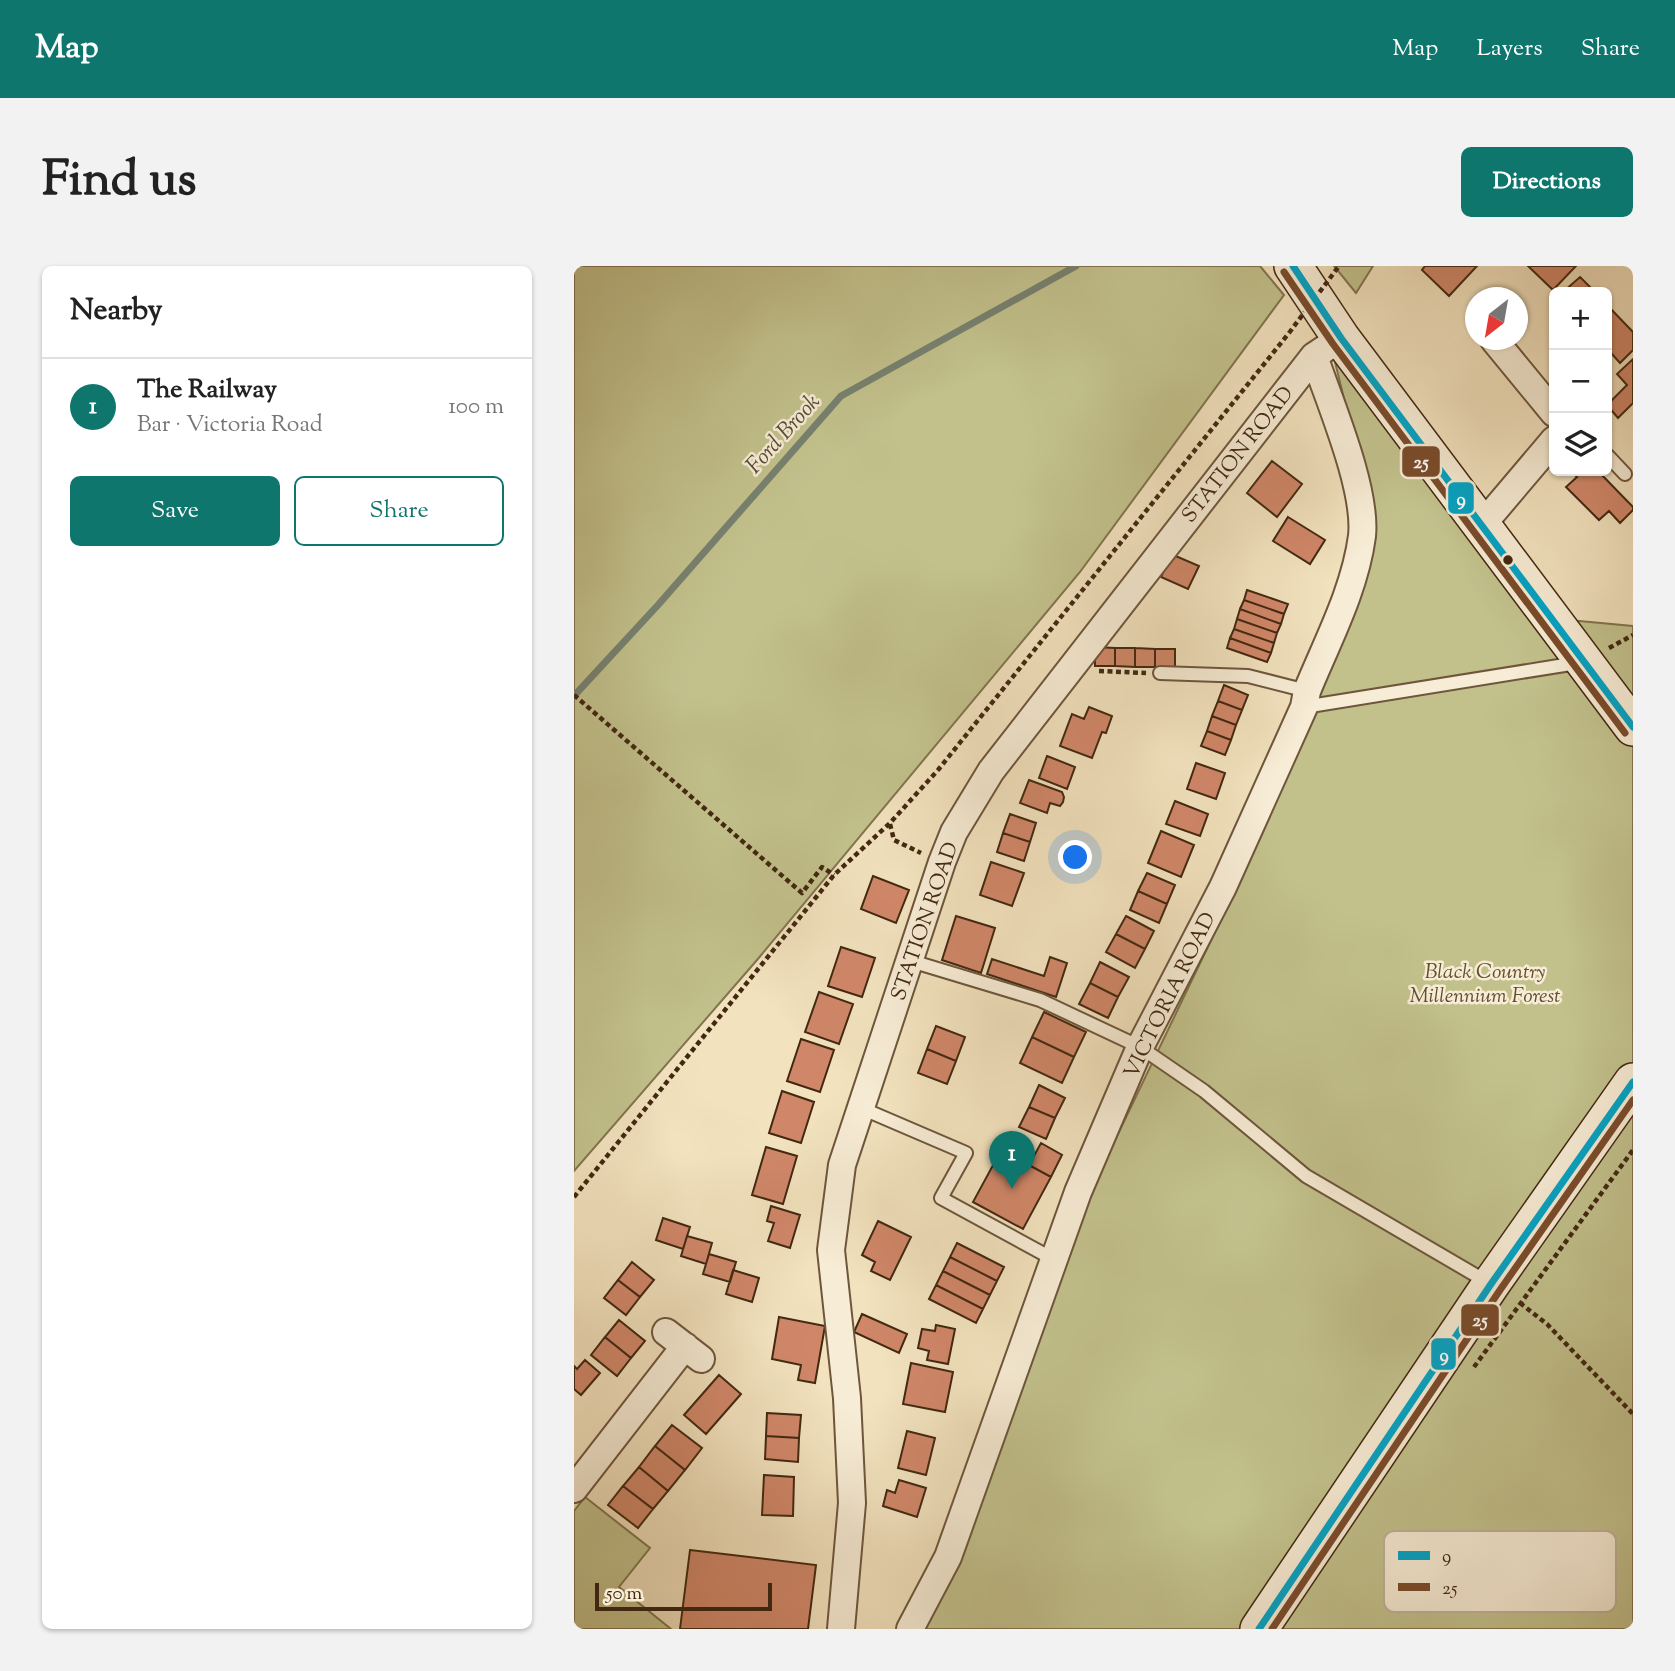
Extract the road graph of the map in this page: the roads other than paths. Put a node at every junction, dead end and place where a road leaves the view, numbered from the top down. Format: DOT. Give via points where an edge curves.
graph roads {
  1 [pos="1293,266"];
  2 [pos="1328,347"];
  3 [pos="1502,350"];
  4 [pos="1549,407"];
  5 [pos="1549,446"];
  6 [pos="1612,460"];
  7 [pos="1625,474"];
  8 [pos="1482,525"];
  9 [pos="1584,661"];
  10 [pos="1160,673"];
  11 [pos="1306,699"];
  12 [pos="1633,727"];
  13 [pos="911,961"];
  14 [pos="1140,1047"];
  15 [pos="1633,1082"];
  16 [pos="861,1108"];
  17 [pos="1053,1259"];
  18 [pos="1505,1294"];
  19 [pos="684,1346"];
  20 [pos="574,1489"];
  21 [pos="841,1629"];
  22 [pos="910,1629"];
  23 [pos="1259,1629"];
  1 -- 2 [label="main road"];
  2 -- 8 [label="main road"];
  2 -- 11 [label="street, VICTORIA ROAD" via="1357,486 1362,533 1354,576"];
  2 -- 13 [label="street, STATION ROAD" via="990,771 954,832"];
  3 -- 4 [label="street"];
  5 -- 8 [label="street"];
  6 -- 7 [label="lane"];
  8 -- 9 [label="main road"];
  9 -- 11 [label="lane"];
  9 -- 12 [label="main road"];
  10 -- 11 [label="lane" via="1248,676"];
  11 -- 14 [label="street, VICTORIA ROAD" via="1223,887"];
  13 -- 14 [label="lane" via="1040,1000"];
  13 -- 16 [label="street, STATION ROAD"];
  14 -- 17 [label="street, VICTORIA ROAD"];
  14 -- 18 [label="lane" via="1204,1091 1306,1176"];
  15 -- 18 [label="main road"];
  16 -- 17 [label="lane" via="966,1153 941,1198"];
  16 -- 21 [label="street, STATION ROAD" via="842,1165 831,1250 847,1398 852,1503"];
  17 -- 22 [label="street, VICTORIA ROAD" via="948,1557"];
  18 -- 23 [label="main road"];
  19 -- 20 [label="street"];
}
